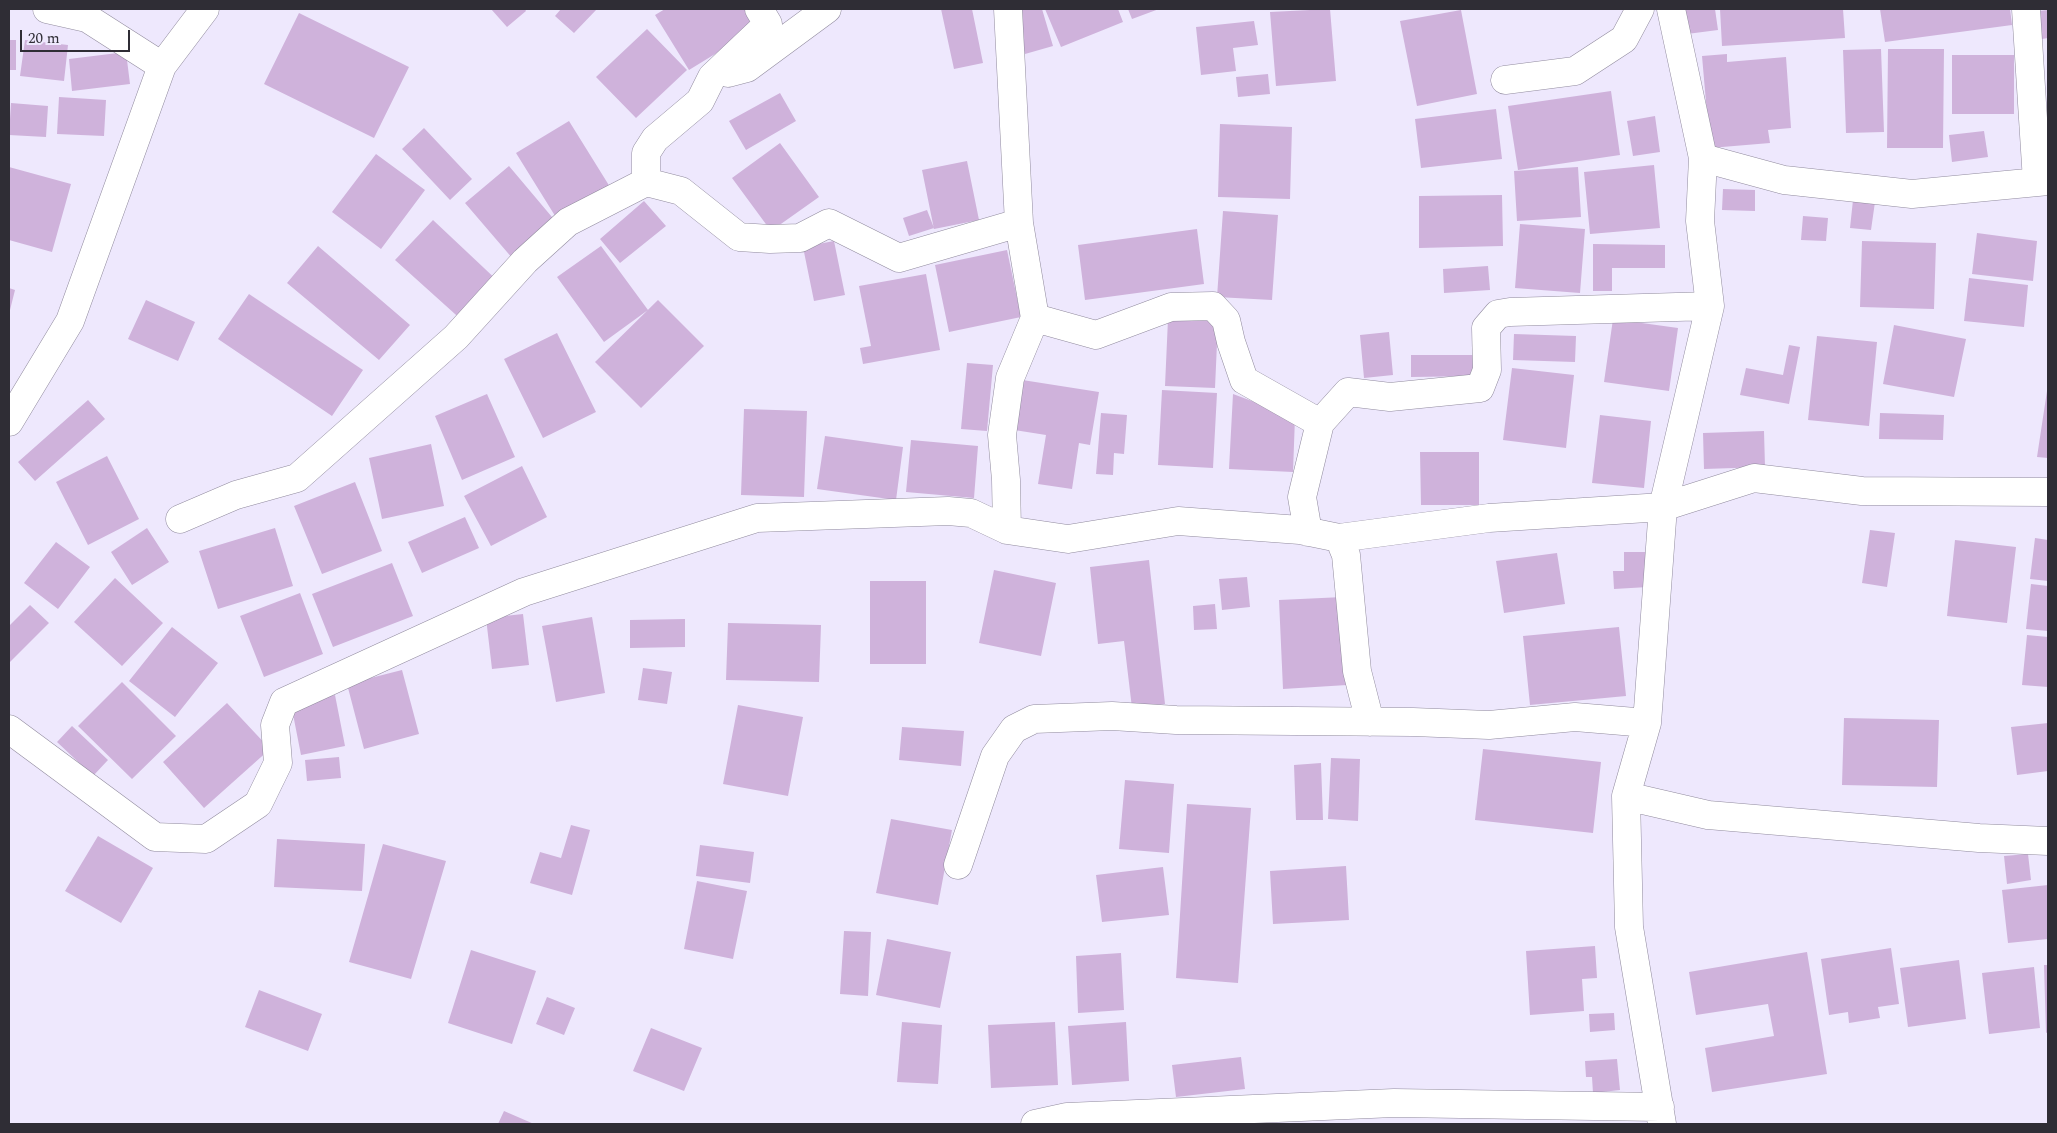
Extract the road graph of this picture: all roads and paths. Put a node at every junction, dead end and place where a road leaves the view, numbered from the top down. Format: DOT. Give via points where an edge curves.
graph roads {
  1 [pos="47,9"];
  2 [pos="206,9"];
  3 [pos="759,9"];
  4 [pos="827,9"];
  5 [pos="1008,9"];
  6 [pos="1640,9"];
  7 [pos="1672,9"];
  8 [pos="2026,9"];
  9 [pos="162,66"];
  10 [pos="712,77"];
  11 [pos="1505,80"];
  12 [pos="1703,158"];
  13 [pos="2043,181"];
  14 [pos="646,182"];
  15 [pos="1019,223"];
  16 [pos="1710,306"];
  17 [pos="1035,318"];
  18 [pos="9,422"];
  19 [pos="1320,423"];
  20 [pos="2048,492"];
  21 [pos="1663,507"];
  22 [pos="180,519"];
  23 [pos="1008,530"];
  24 [pos="1308,532"];
  25 [pos="1339,538"];
  26 [pos="1370,722"];
  27 [pos="1646,724"];
  28 [pos="9,730"];
  29 [pos="1626,796"];
  30 [pos="2048,841"];
  31 [pos="958,865"];
  32 [pos="1661,1116"];
  33 [pos="1035,1124"];
  1 -- 9 [label="street" via="87,18"];
  2 -- 9 [label="street"];
  3 -- 10 [label="street" via="768,24"];
  4 -- 10 [label="street" via="747,68"];
  5 -- 15 [label="street"];
  6 -- 11 [label="street" via="1624,39 1575,71"];
  7 -- 12 [label="street"];
  8 -- 13 [label="street"];
  9 -- 18 [label="street" via="70,321"];
  10 -- 14 [label="street" via="700,102 655,139 646,152"];
  12 -- 13 [label="street" via="1784,180 1912,194"];
  12 -- 16 [label="street" via="1700,221"];
  14 -- 15 [label="street" via="681,191 739,237 800,238 829,223 898,258"];
  14 -- 22 [label="street" via="568,222 525,261 456,337 297,478 236,495"];
  15 -- 17 [label="street"];
  16 -- 19 [label="street" via="1498,314 1486,328 1487,370 1480,388 1390,397 1348,392"];
  16 -- 21 [label="street"];
  17 -- 19 [label="street" via="1096,336 1171,307 1213,306 1226,320 1244,380"];
  17 -- 23 [label="street" via="1010,378 1002,435"];
  19 -- 24 [label="street" via="1302,497"];
  20 -- 21 [label="street" via="1862,491 1754,478"];
  21 -- 25 [label="street" via="1489,518"];
  21 -- 27 [label="street"];
  23 -- 24 [label="street" via="1068,539 1178,521"];
  23 -- 28 [label="street" via="972,513 948,511 757,518 524,592 284,702 276,724 278,763 258,804 206,839 155,837"];
  24 -- 25 [label="street"];
  25 -- 26 [label="street" via="1346,555 1357,671"];
  26 -- 27 [label="street" via="1489,725 1575,717"];
  26 -- 31 [label="street" via="1176,720 1112,716 1034,719 1014,729 995,756"];
  27 -- 29 [label="street"];
  29 -- 30 [label="street" via="1708,815"];
  29 -- 32 [label="street" via="1629,927"];
  32 -- 33 [label="street" via="1394,1103 1067,1118"];
}
